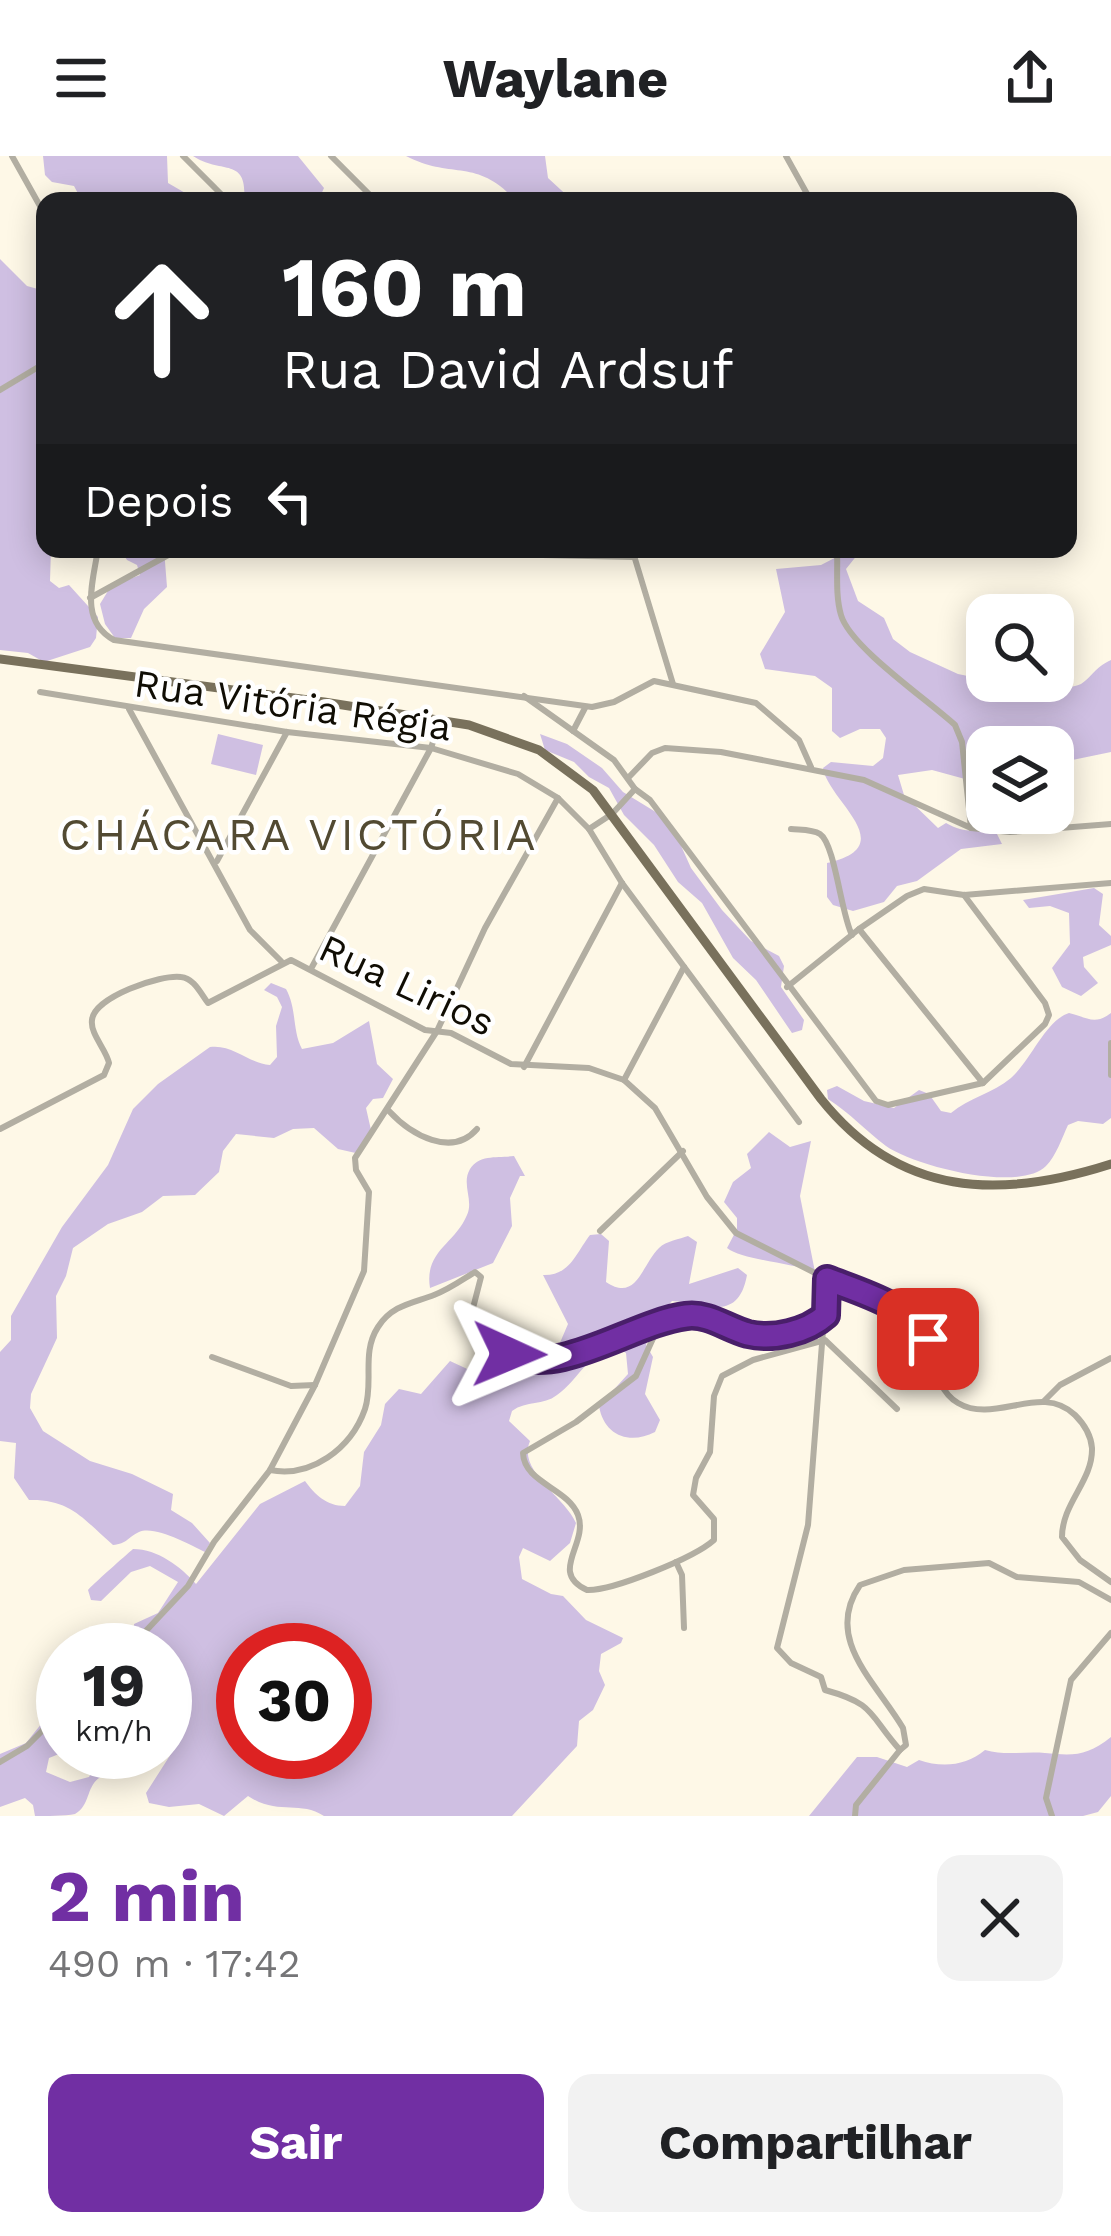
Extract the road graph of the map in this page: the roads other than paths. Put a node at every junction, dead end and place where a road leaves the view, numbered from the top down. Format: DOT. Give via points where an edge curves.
graph roads {
  1 [pos="12,156"];
  2 [pos="183,156"];
  3 [pos="331,156"];
  4 [pos="786,156"];
  5 [pos="219,192"];
  6 [pos="367,192"];
  7 [pos="806,192"];
  8 [pos="36,199"];
  9 [pos="36,368"];
  10 [pos="0,389"];
  11 [pos="97,558"];
  12 [pos="163,558"];
  13 [pos="635,558"];
  14 [pos="838,558"];
  15 [pos="90,598"];
  16 [pos="0,659"];
  17 [pos="673,684"];
  18 [pos="40,692"];
  19 [pos="524,696"];
  20 [pos="586,706"];
  21 [pos="129,709"];
  22 [pos="440,720"];
  23 [pos="573,731"];
  24 [pos="287,732"];
  25 [pos="799,740"];
  26 [pos="431,748"];
  27 [pos="776,761"];
  28 [pos="811,766"];
  29 [pos="628,778"];
  30 [pos="966,780"];
  31 [pos="635,789"];
  32 [pos="558,798"];
  33 [pos="612,814"];
  34 [pos="1111,824"];
  35 [pos="966,826"];
  36 [pos="1074,827"];
  37 [pos="589,829"];
  38 [pos="791,829"];
  39 [pos="216,862"];
  40 [pos="622,883"];
  41 [pos="1111,884"];
  42 [pos="964,895"];
  43 [pos="855,932"];
  44 [pos="282,962"];
  45 [pos="684,967"];
  46 [pos="312,968"];
  47 [pos="787,987"];
  48 [pos="437,1031"];
  49 [pos="1111,1043"];
  50 [pos="524,1067"];
  51 [pos="1111,1075"];
  52 [pos="624,1080"];
  53 [pos="983,1083"];
  54 [pos="388,1111"];
  55 [pos="800,1122"];
  56 [pos="0,1129"];
  57 [pos="477,1129"];
  58 [pos="683,1151"];
  59 [pos="1111,1164"];
  60 [pos="599,1232"];
  61 [pos="827,1279"];
  62 [pos="826,1315"];
  63 [pos="660,1323"];
  64 [pos="825,1340"];
  65 [pos="212,1357"];
  66 [pos="1111,1358"];
  67 [pos="316,1385"];
  68 [pos="1044,1401"];
  69 [pos="897,1409"];
  70 [pos="270,1471"];
  71 [pos="676,1562"];
  72 [pos="1111,1582"];
  73 [pos="1111,1600"];
  74 [pos="153,1623"];
  75 [pos="685,1628"];
  76 [pos="1111,1633"];
  77 [pos="36,1737"];
  78 [pos="900,1750"];
  79 [pos="0,1762"];
  80 [pos="855,1816"];
  81 [pos="1052,1816"];
  1 -- 8 [label="street"];
  2 -- 5 [label="street"];
  3 -- 6 [label="street"];
  4 -- 7 [label="street"];
  9 -- 10 [label="street"];
  11 -- 15 [label="street"];
  12 -- 15 [label="street"];
  13 -- 17 [label="street"];
  14 -- 30 [label="street" via="849,631 955,725"];
  15 -- 19 [label="street" via="93,620 114,640"];
  16 -- 22 [label="main road"];
  17 -- 20 [label="street" via="654,681"];
  17 -- 25 [label="street" via="756,703"];
  18 -- 21 [label="street, Rua Vitória Régia"];
  19 -- 20 [label="street"];
  19 -- 23 [label="street"];
  20 -- 23 [label="street"];
  21 -- 24 [label="street, Rua Vitória Régia"];
  21 -- 39 [label="street, Rua Lirios"];
  22 -- 26 [label="street"];
  22 -- 33 [label="main road" via="539,750 578,775"];
  23 -- 29 [label="street"];
  24 -- 26 [label="street, Rua Vitória Régia"];
  24 -- 39 [label="street"];
  25 -- 27 [label="street"];
  25 -- 28 [label="street"];
  26 -- 32 [label="street, Rua Vitória Régia" via="518,774"];
  26 -- 46 [label="street"];
  27 -- 28 [label="street"];
  27 -- 29 [label="street" via="665,748"];
  28 -- 35 [label="street" via="864,780"];
  29 -- 31 [label="street"];
  31 -- 33 [label="street"];
  31 -- 47 [label="street"];
  32 -- 37 [label="street, Rua Vitória Régia"];
  32 -- 48 [label="street"];
  33 -- 37 [label="street"];
  33 -- 59 [label="main road" via="821,1099 874,1150 931,1178 976,1185 1044,1183"];
  34 -- 36 [label="street"];
  37 -- 40 [label="street, Rua Vitória Régia"];
  38 -- 43 [label="street" via="827,842 844,920"];
  39 -- 44 [label="street, Rua Lirios" via="250,930"];
  40 -- 45 [label="street, Rua Vitória Régia"];
  40 -- 50 [label="street"];
  41 -- 42 [label="street"];
  42 -- 43 [label="street" via="924,889"];
  42 -- 53 [label="street" via="1049,1015"];
  43 -- 47 [label="street"];
  43 -- 53 [label="street"];
  44 -- 46 [label="street, Rua Lirios"];
  44 -- 56 [label="street, Rua Lirios" via="208,1003 182,977 125,991 92,1018 109,1064 104,1075"];
  45 -- 52 [label="street"];
  45 -- 55 [label="street, Rua Vitória Régia"];
  46 -- 48 [label="street, Rua Lirios"];
  47 -- 53 [label="street" via="876,1101"];
  48 -- 50 [label="street, Rua Lirios"];
  48 -- 54 [label="street"];
  49 -- 51 [label="street"];
  50 -- 52 [label="street, Rua Lirios" via="589,1068"];
  52 -- 58 [label="street"];
  54 -- 57 [label="street" via="448,1144"];
  54 -- 67 [label="street" via="355,1158 369,1192 364,1271"];
  58 -- 60 [label="street"];
  58 -- 61 [label="street" via="736,1233"];
  61 -- 62 [label="street"];
  61 -- 68 [label="street" via="922,1328 943,1389 964,1407"];
  62 -- 63 [label="street" via="777,1334 747,1334 694,1316"];
  62 -- 64 [label="street"];
  63 -- 70 [label="street" via="550,1361 522,1360 499,1345 473,1308 476,1273 411,1300 380,1324 368,1349 364,1410 330,1458 287,1474"];
  63 -- 71 [label="street" via="636,1376 529,1446 523,1461 578,1514 568,1567 578,1586 598,1591"];
  64 -- 69 [label="street"];
  64 -- 71 [label="street" via="722,1376 710,1452 693,1486 714,1520 714,1540"];
  64 -- 78 [label="street" via="808,1525 777,1648 821,1677 825,1690 870,1708"];
  65 -- 67 [label="street" via="291,1386"];
  66 -- 68 [label="street"];
  67 -- 70 [label="street"];
  68 -- 72 [label="street" via="1068,1409 1088,1431 1090,1460 1062,1537"];
  70 -- 74 [label="street"];
  71 -- 75 [label="street"];
  73 -- 78 [label="street" via="1078,1582 1018,1576 989,1563 904,1570 860,1585 846,1618 847,1642 903,1728"];
  76 -- 81 [label="street" via="1071,1680 1046,1798"];
  77 -- 79 [label="street"];
  78 -- 80 [label="street"];
}
